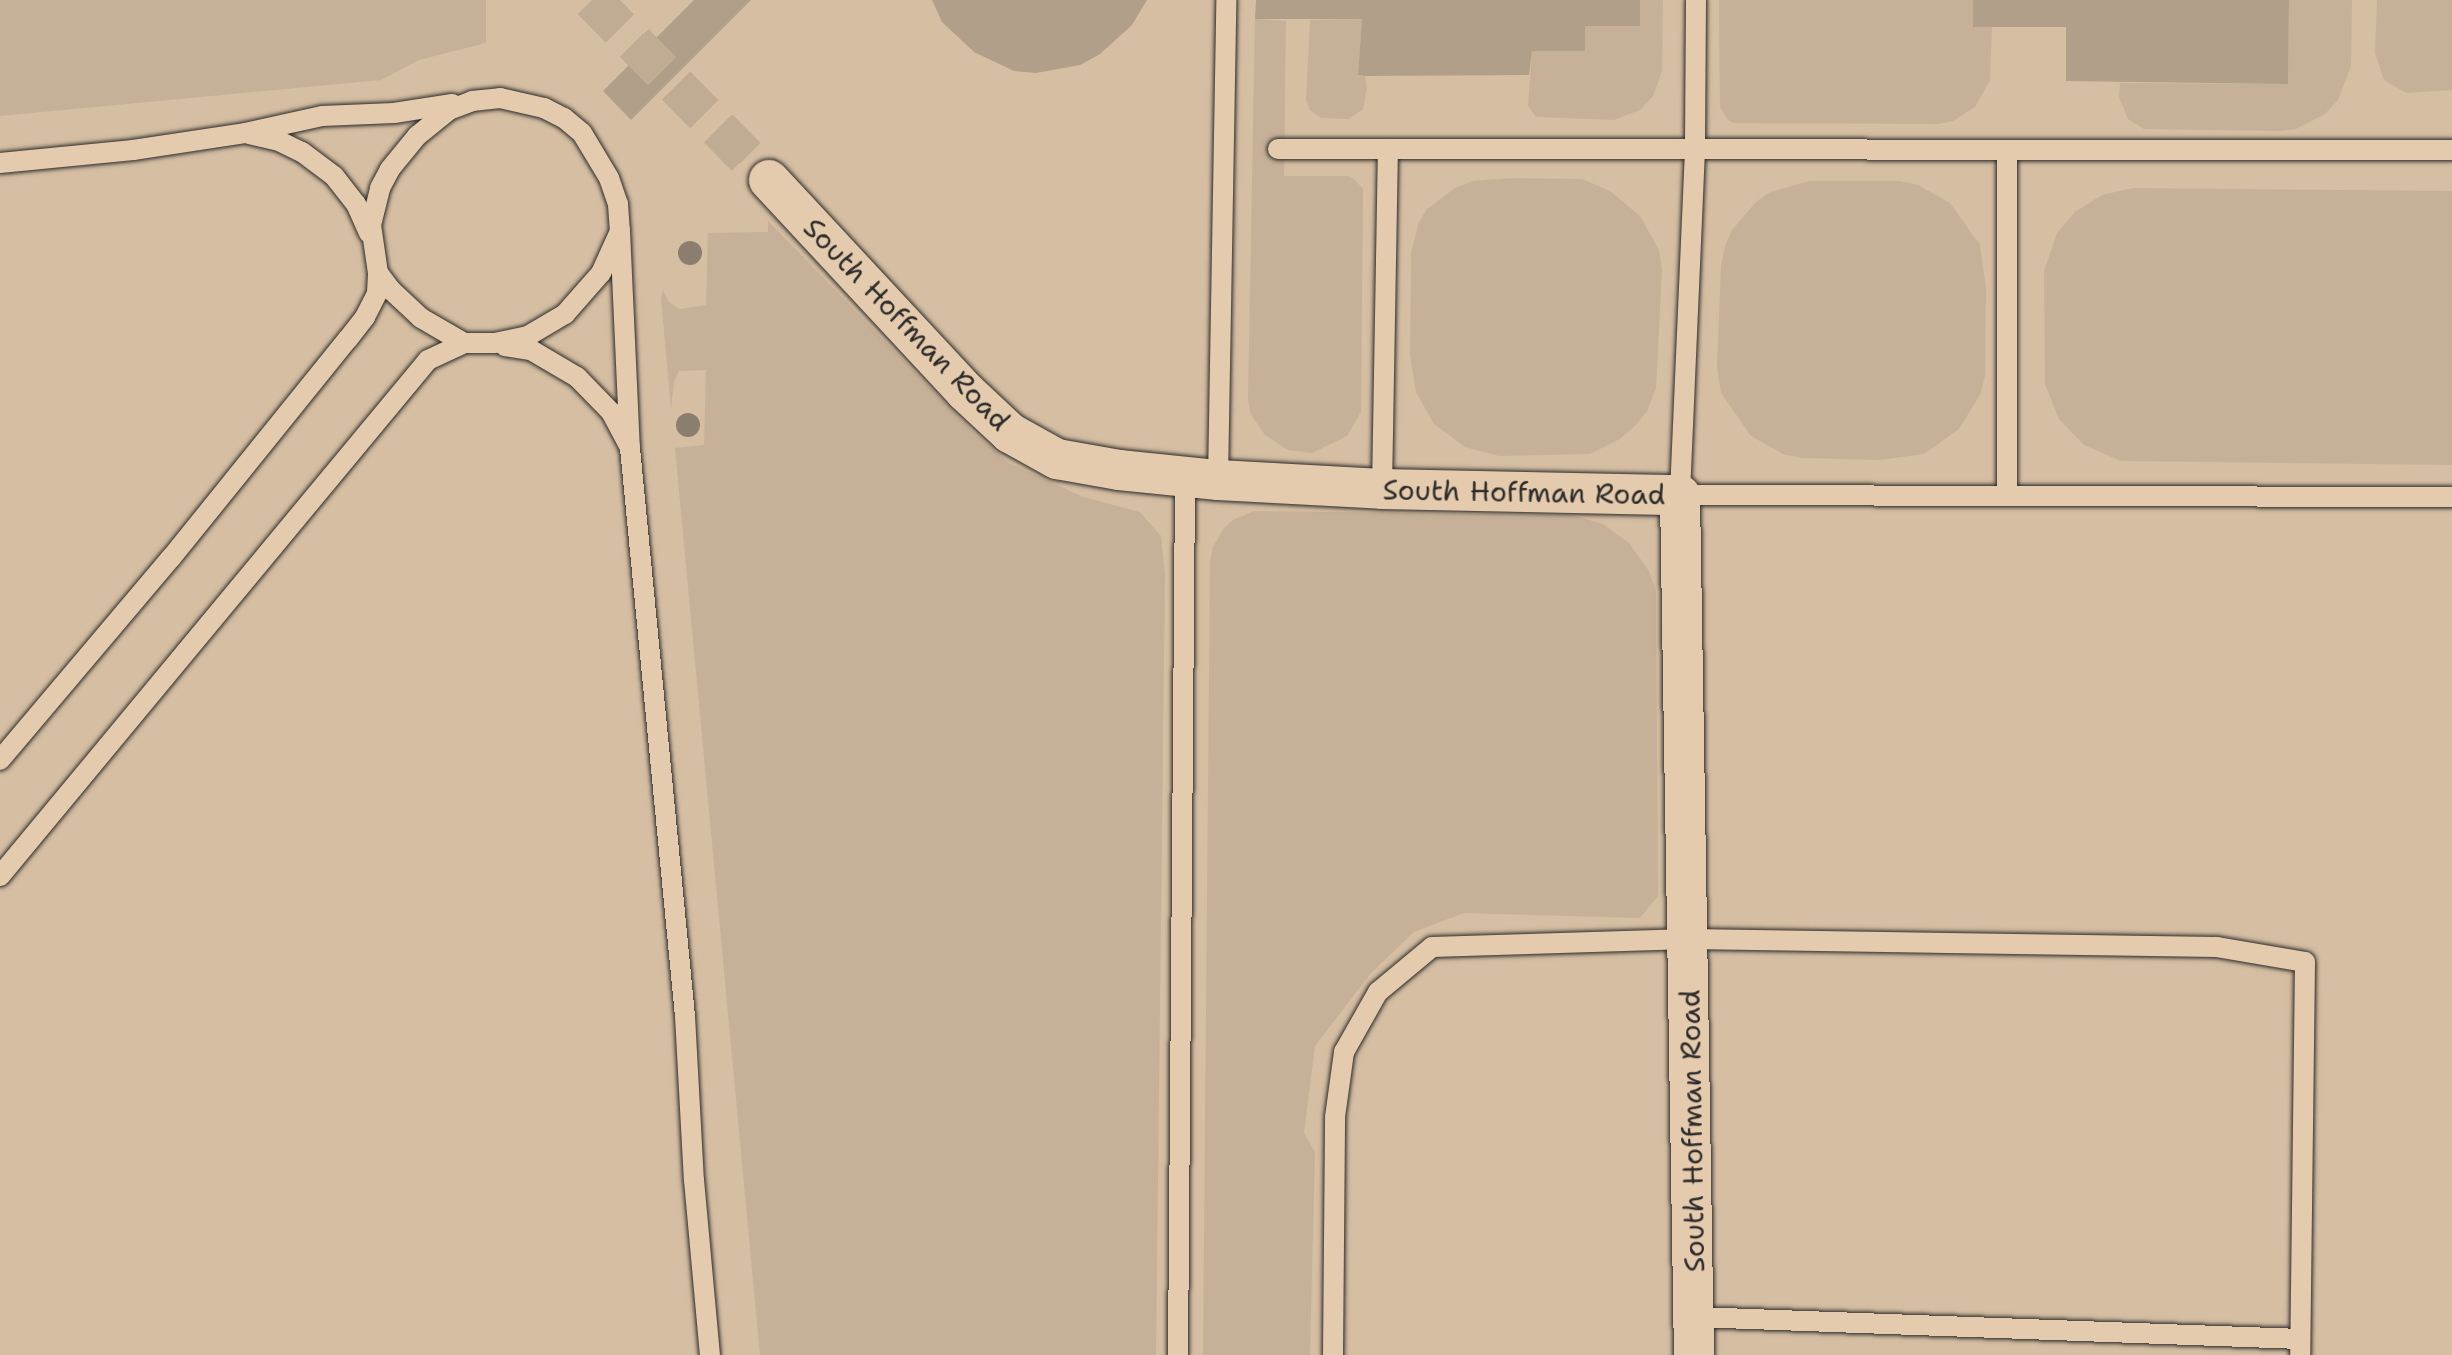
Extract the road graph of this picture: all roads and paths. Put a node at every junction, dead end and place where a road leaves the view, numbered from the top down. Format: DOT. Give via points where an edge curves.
graph roads {
  1 [pos="1226,0"];
  2 [pos="1696,0"];
  3 [pos="472,101"];
  4 [pos="245,133"];
  5 [pos="1278,149"];
  6 [pos="1388,150"];
  7 [pos="1695,150"];
  8 [pos="2452,150"];
  9 [pos="2007,151"];
  10 [pos="0,163"];
  11 [pos="769,180"];
  12 [pos="620,231"];
  13 [pos="371,240"];
  14 [pos="378,273"];
  15 [pos="464,343"];
  16 [pos="489,343"];
  17 [pos="630,448"];
  18 [pos="1202,479"];
  19 [pos="1382,489"];
  20 [pos="1680,495"];
  21 [pos="2007,496"];
  22 [pos="2452,497"];
  23 [pos="0,760"];
  24 [pos="0,876"];
  25 [pos="1689,939"];
  26 [pos="1695,1336"];
  27 [pos="2300,1347"];
  28 [pos="710,1355"];
  29 [pos="1178,1355"];
  30 [pos="1333,1355"];
  1 -- 18 [label="lane"];
  2 -- 7 [label="lane"];
  3 -- 4 [label="lane" via="394,113 322,116"];
  3 -- 12 [label="lane" via="522,101 564,118 582,133 609,178"];
  3 -- 13 [label="lane" via="433,121 390,169 374,206"];
  4 -- 10 [label="lane"];
  4 -- 13 [label="lane" via="302,152 334,176 363,216"];
  5 -- 6 [label="lane"];
  6 -- 7 [label="lane"];
  6 -- 19 [label="lane"];
  7 -- 9 [label="lane"];
  7 -- 20 [label="lane"];
  8 -- 9 [label="lane"];
  9 -- 21 [label="lane"];
  11 -- 18 [label="street, South Hoffman Road" via="1010,433 1057,459"];
  12 -- 16 [label="lane" via="601,273 565,314 528,336"];
  12 -- 17 [label="lane"];
  13 -- 14 [label="lane"];
  14 -- 15 [label="lane" via="421,318"];
  14 -- 23 [label="lane" via="377,293 348,339"];
  15 -- 16 [label="lane"];
  15 -- 24 [label="lane" via="428,360"];
  16 -- 17 [label="lane" via="531,350 577,377 611,412"];
  17 -- 28 [label="lane" via="685,1016"];
  18 -- 19 [label="street, South Hoffman Road"];
  18 -- 29 [label="lane"];
  19 -- 20 [label="street, South Hoffman Road"];
  20 -- 21 [label="lane"];
  20 -- 25 [label="street, South Hoffman Road"];
  21 -- 22 [label="lane"];
  25 -- 26 [label="street, South Hoffman Road"];
  25 -- 27 [label="lane" via="2217,947 2305,962"];
  25 -- 30 [label="lane" via="1432,947 1378,992 1344,1052 1335,1117"];
  26 -- 27 [label="lane"];
}
